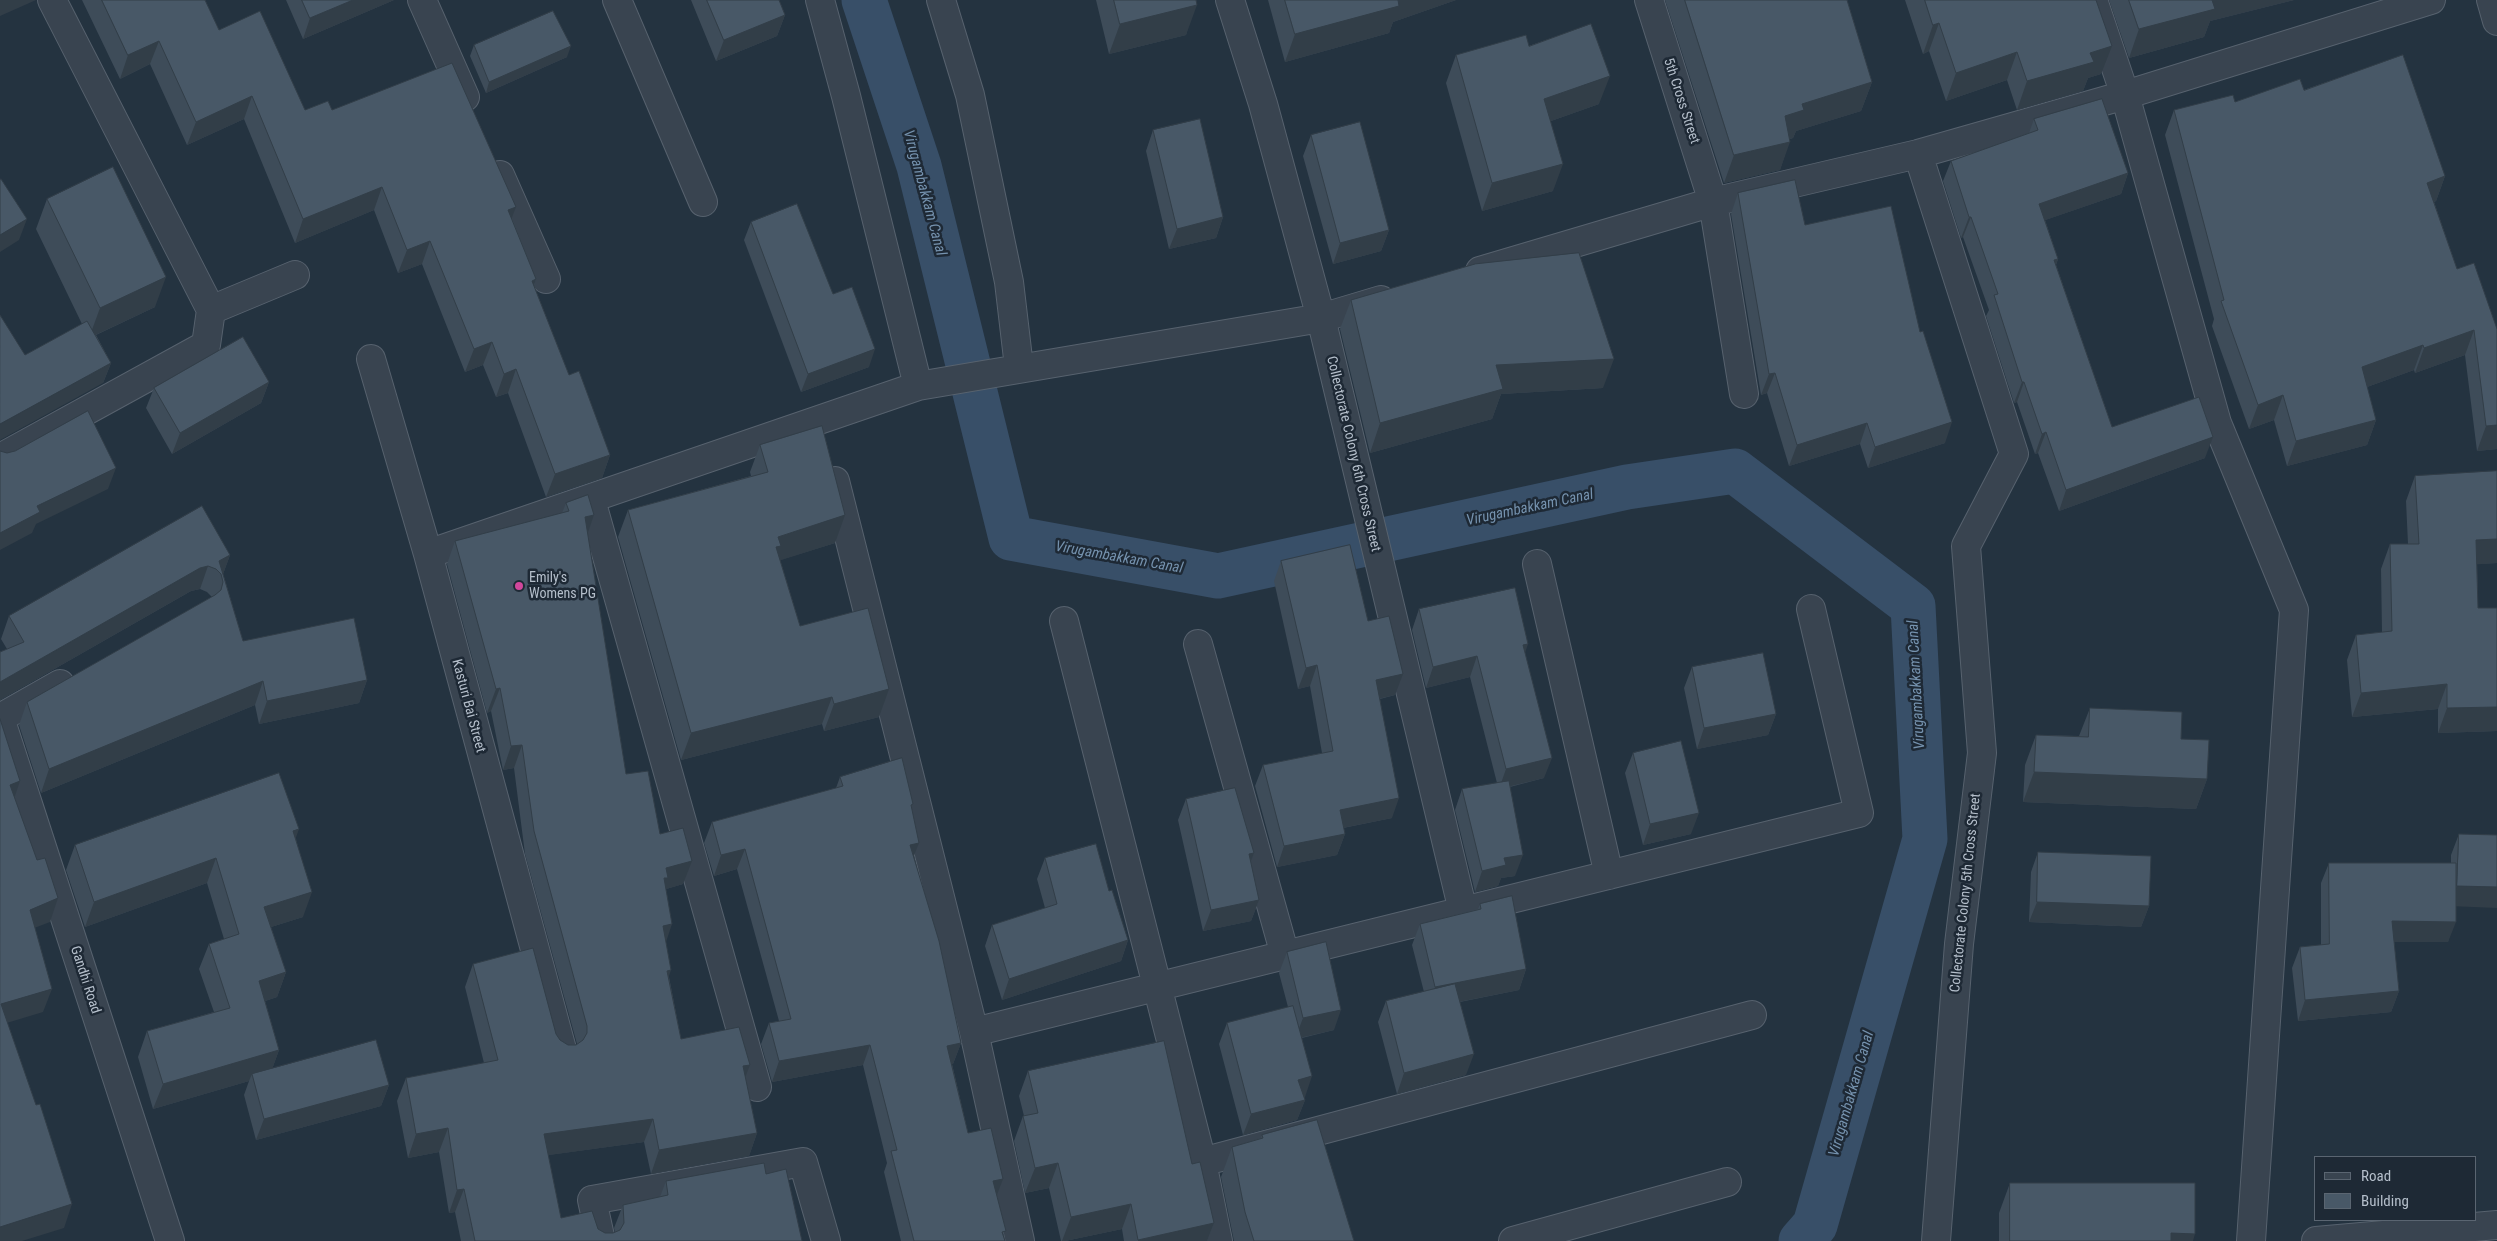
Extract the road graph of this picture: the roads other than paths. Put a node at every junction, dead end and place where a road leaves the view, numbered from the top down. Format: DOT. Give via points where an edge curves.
graph roads {
  1 [pos="422,0"];
  2 [pos="616,0"];
  3 [pos="820,0"];
  4 [pos="941,0"];
  5 [pos="1230,0"];
  6 [pos="1649,0"];
  7 [pos="2094,0"];
  8 [pos="2430,0"];
  9 [pos="2491,0"];
  10 [pos="54,1"];
  11 [pos="2497,21"];
  12 [pos="2125,95"];
  13 [pos="474,117"];
  14 [pos="490,153"];
  15 [pos="1918,154"];
  16 [pos="703,202"];
  17 [pos="1713,202"];
  18 [pos="296,275"];
  19 [pos="1455,278"];
  20 [pos="546,279"];
  21 [pos="1407,292"];
  22 [pos="211,310"];
  23 [pos="1321,318"];
  24 [pos="371,359"];
  25 [pos="1019,367"];
  26 [pos="918,386"];
  27 [pos="1744,394"];
  28 [pos="820,419"];
  29 [pos="0,458"];
  30 [pos="591,500"];
  31 [pos="428,554"];
  32 [pos="1537,564"];
  33 [pos="1811,609"];
  34 [pos="1064,621"];
  35 [pos="1198,644"];
  36 [pos="78,674"];
  37 [pos="0,718"];
  38 [pos="1609,875"];
  39 [pos="1463,911"];
  40 [pos="1285,956"];
  41 [pos="1157,987"];
  42 [pos="1752,1015"];
  43 [pos="974,1032"];
  44 [pos="563,1054"];
  45 [pos="757,1087"];
  46 [pos="1202,1162"];
  47 [pos="1727,1182"];
  48 [pos="2497,1225"];
  49 [pos="170,1241"];
  50 [pos="601,1241"];
  51 [pos="826,1241"];
  52 [pos="1020,1241"];
  53 [pos="1218,1241"];
  54 [pos="1513,1241"];
  55 [pos="1936,1241"];
  56 [pos="2251,1241"];
  57 [pos="2316,1241"];
  1 -- 13 [label="street"];
  2 -- 16 [label="street"];
  3 -- 26 [label="street"];
  4 -- 25 [label="street" via="972,104 1009,282"];
  5 -- 23 [label="street, Collectorate Colony 6th Cross Street" via="1263,104"];
  6 -- 17 [label="street, 5th Cross Street"];
  7 -- 12 [label="street"];
  8 -- 12 [label="street"];
  9 -- 11 [label="street"];
  10 -- 22 [label="street"];
  12 -- 15 [label="street"];
  12 -- 56 [label="street" via="2217,423 2294,610"];
  14 -- 20 [label="street"];
  15 -- 17 [label="street"];
  15 -- 55 [label="street, Collectorate Colony 5th Cross Street" via="2014,454 1966,546 1982,753 1959,944"];
  17 -- 19 [label="street"];
  17 -- 27 [label="street"];
  18 -- 22 [label="street"];
  21 -- 23 [label="street"];
  22 -- 29 [label="street" via="206,345"];
  23 -- 25 [label="street"];
  23 -- 39 [label="street, Collectorate Colony 6th Cross Street"];
  24 -- 31 [label="street, Kasturi Bai Street"];
  25 -- 26 [label="street"];
  26 -- 28 [label="street"];
  28 -- 30 [label="street"];
  28 -- 43 [label="street"];
  30 -- 31 [label="street"];
  30 -- 45 [label="street"];
  31 -- 44 [label="street, Kasturi Bai Street"];
  32 -- 38 [label="street"];
  33 -- 38 [label="street" via="1859,813"];
  34 -- 41 [label="street"];
  35 -- 40 [label="street"];
  36 -- 37 [label="street"];
  37 -- 49 [label="street, Gandhi Road"];
  38 -- 39 [label="street"];
  39 -- 40 [label="street"];
  40 -- 41 [label="street"];
  41 -- 43 [label="street"];
  41 -- 46 [label="street"];
  42 -- 46 [label="street"];
  43 -- 52 [label="street"];
  46 -- 53 [label="street"];
  47 -- 54 [label="street"];
  48 -- 57 [label="street"];
  50 -- 51 [label="street" via="592,1200 803,1162"];
}
